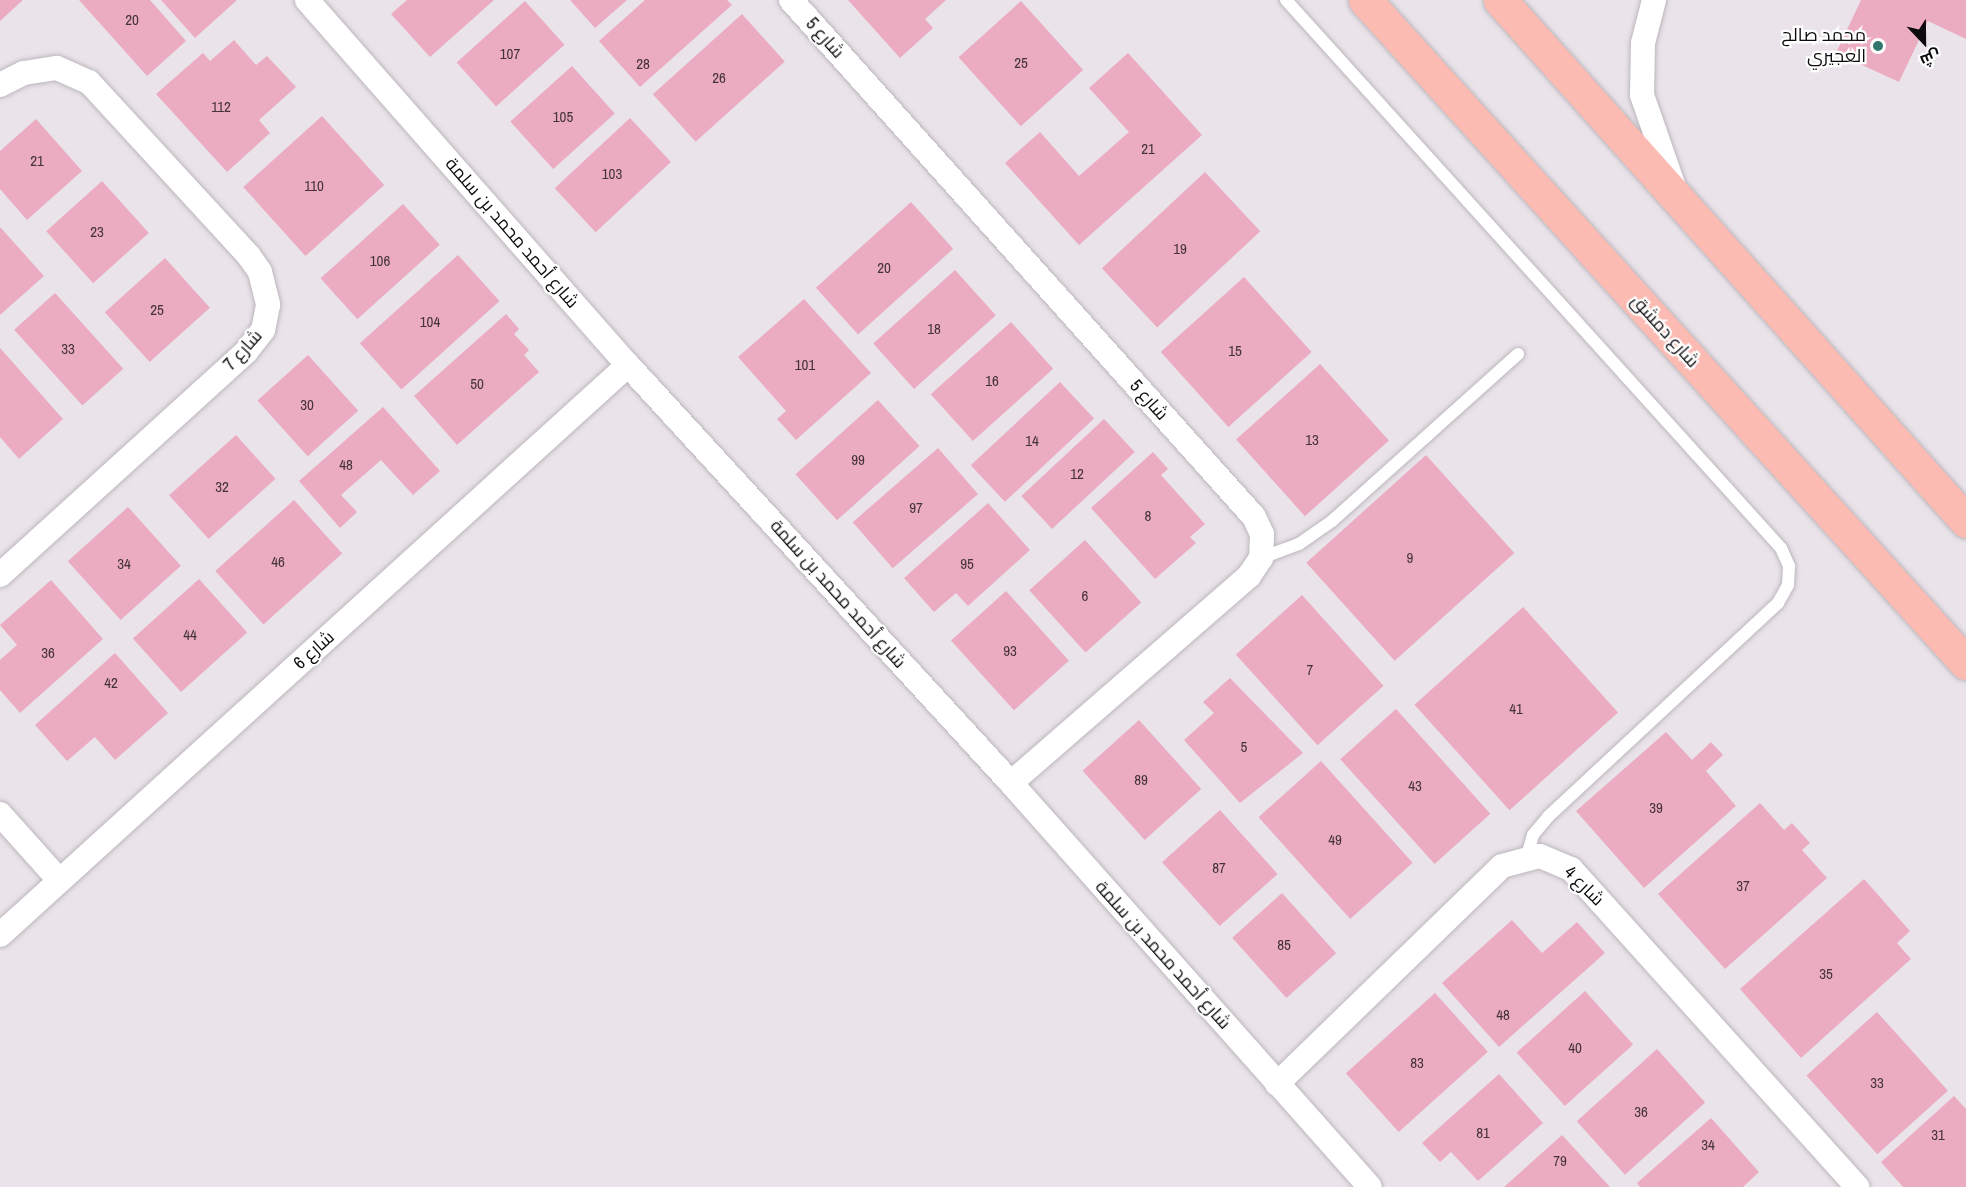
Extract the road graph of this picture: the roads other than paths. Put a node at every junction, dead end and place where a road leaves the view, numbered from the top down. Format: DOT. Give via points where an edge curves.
graph roads {
  1 [pos="308,0"];
  2 [pos="791,0"];
  3 [pos="1286,0"];
  4 [pos="1365,0"];
  5 [pos="1500,0"];
  6 [pos="1654,0"];
  7 [pos="0,85"];
  8 [pos="1677,195"];
  9 [pos="1518,354"];
  10 [pos="628,365"];
  11 [pos="1966,521"];
  12 [pos="1261,558"];
  13 [pos="0,575"];
  14 [pos="1966,663"];
  15 [pos="1011,783"];
  16 [pos="0,814"];
  17 [pos="1527,856"];
  18 [pos="59,880"];
  19 [pos="0,935"];
  20 [pos="1277,1083"];
  21 [pos="1370,1187"];
  22 [pos="1857,1187"];
  1 -- 10 [label="street, شارع أحمد محمد بن سلمة"];
  2 -- 12 [label="street, شارع 5" via="1254,517 1262,534"];
  3 -- 17 [label="lane" via="1781,548 1789,566 1788,585 1778,603 1548,817 1533,835"];
  4 -- 14 [label="main road, شارع دمشق"];
  5 -- 8 [label="main road"];
  6 -- 8 [label="street" via="1643,43 1642,95"];
  7 -- 13 [label="street, شارع 7" via="24,73 57,68 89,82 249,256 260,272 268,305 263,330 246,352"];
  8 -- 11 [label="main road"];
  9 -- 12 [label="lane" via="1324,527"];
  10 -- 15 [label="street, شارع أحمد محمد بن سلمة"];
  10 -- 18 [label="street, شارع 6"];
  12 -- 15 [label="street" via="1249,576"];
  15 -- 20 [label="street, شارع أحمد محمد بن سلمة"];
  16 -- 18 [label="street"];
  17 -- 20 [label="street" via="1502,866"];
  17 -- 22 [label="street, شارع 4" via="1553,859 1571,869"];
  18 -- 19 [label="street, شارع 6"];
  20 -- 21 [label="street, شارع أحمد محمد بن سلمة"];
}
